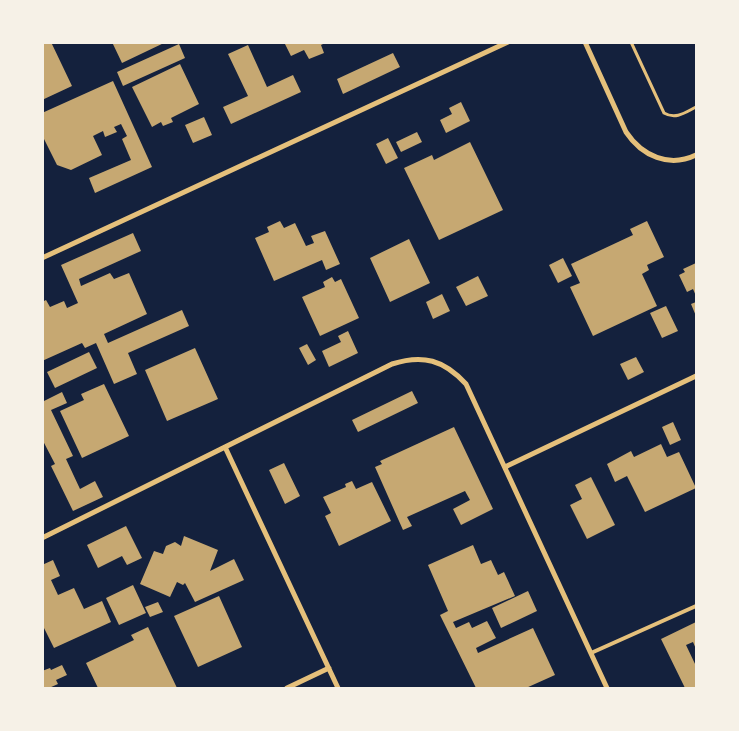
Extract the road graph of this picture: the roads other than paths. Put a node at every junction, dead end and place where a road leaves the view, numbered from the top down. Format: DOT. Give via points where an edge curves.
graph roads {
  1 [pos="508,42"];
  2 [pos="585,42"];
  3 [pos="696,155"];
  4 [pos="42,258"];
  5 [pos="696,376"];
  6 [pos="225,447"];
  7 [pos="505,467"];
  8 [pos="42,538"];
  9 [pos="696,606"];
  10 [pos="590,653"];
  11 [pos="328,668"];
  12 [pos="287,688"];
  13 [pos="338,688"];
  14 [pos="607,688"];
  1 -- 4 [label="street"];
  2 -- 3 [label="street" via="632,141 660,159 682,160"];
  5 -- 7 [label="street"];
  6 -- 7 [label="street" via="392,364 419,359 446,366 466,384"];
  6 -- 8 [label="street"];
  6 -- 11 [label="street"];
  7 -- 10 [label="street"];
  9 -- 10 [label="lane"];
  10 -- 14 [label="street"];
  11 -- 12 [label="street"];
  11 -- 13 [label="street"];
}
